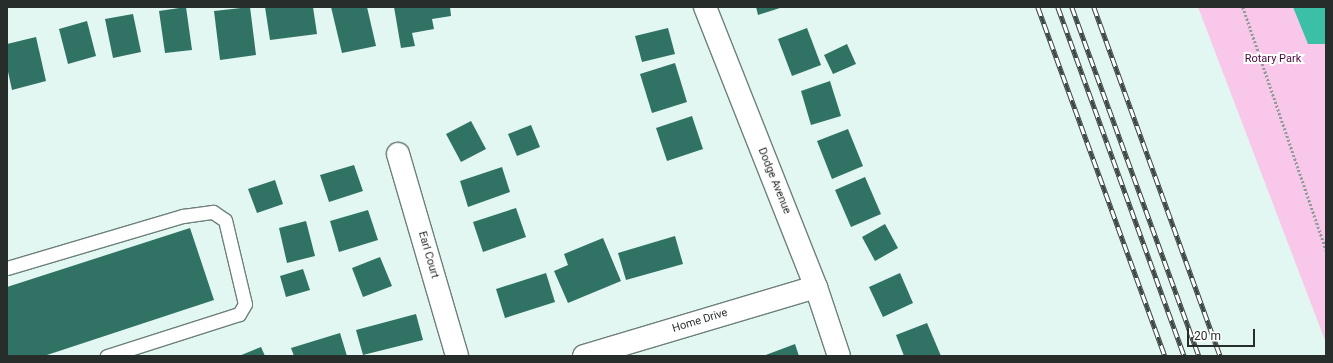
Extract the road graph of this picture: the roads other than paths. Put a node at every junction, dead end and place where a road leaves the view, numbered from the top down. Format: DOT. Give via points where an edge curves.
graph roads {
  1 [pos="704,7"];
  2 [pos="398,154"];
  3 [pos="7,268"];
  4 [pos="816,287"];
  5 [pos="108,356"];
  6 [pos="457,356"];
  7 [pos="584,356"];
  8 [pos="839,356"];
  1 -- 4 [label="street, Dodge Avenue"];
  2 -- 6 [label="street, Earl Court"];
  3 -- 5 [label="lane" via="183,216 214,212 225,220 244,304 239,314"];
  4 -- 7 [label="street, Home Drive"];
  4 -- 8 [label="street, Dodge Avenue"];
}
